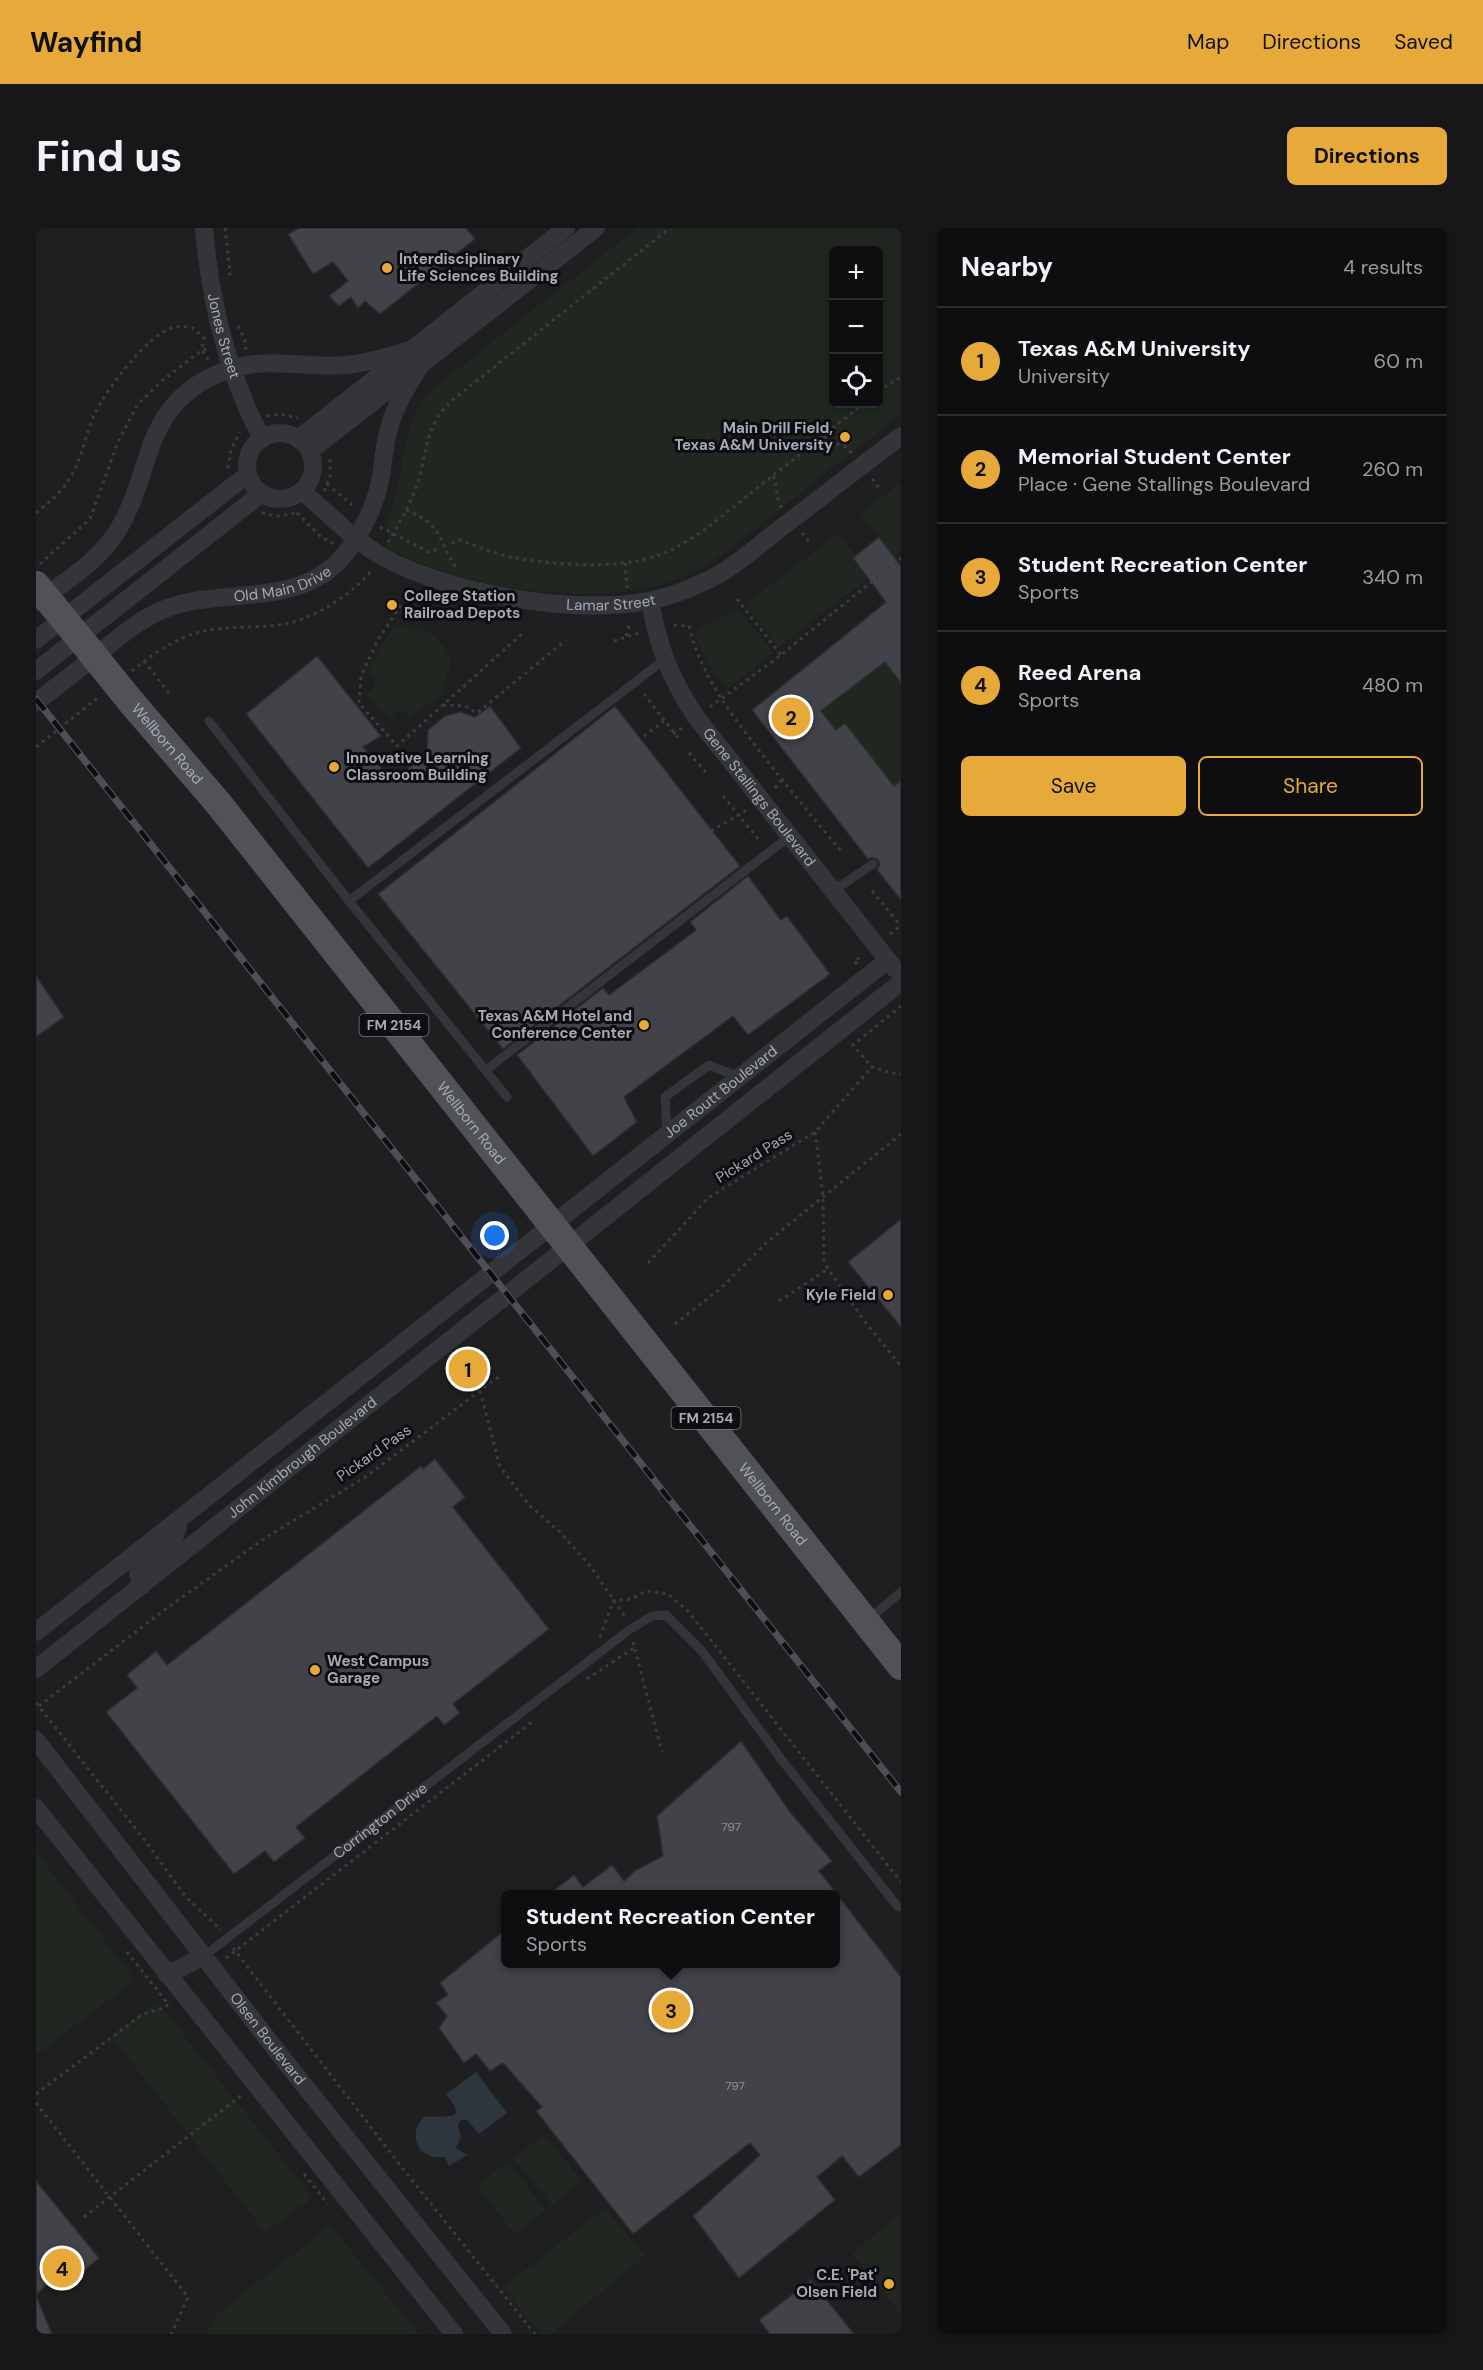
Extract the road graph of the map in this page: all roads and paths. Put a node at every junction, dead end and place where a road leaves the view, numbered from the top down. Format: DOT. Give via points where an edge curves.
graph roads {
  1 [pos="204,228"];
  2 [pos="225,228"];
  3 [pos="566,228"];
  4 [pos="596,228"];
  5 [pos="670,228"];
  6 [pos="228,282"];
  7 [pos="237,324"];
  8 [pos="214,347"];
  9 [pos="202,350"];
  10 [pos="417,356"];
  11 [pos="208,360"];
  12 [pos="239,364"];
  13 [pos="901,377"];
  14 [pos="883,388"];
  15 [pos="858,408"];
  16 [pos="262,417"];
  17 [pos="304,420"];
  18 [pos="245,427"];
  19 [pos="824,435"];
  20 [pos="901,436"];
  21 [pos="262,439"];
  22 [pos="304,445"];
  23 [pos="329,452"];
  24 [pos="855,457"];
  25 [pos="248,474"];
  26 [pos="229,476"];
  27 [pos="773,476"];
  28 [pos="872,478"];
  29 [pos="327,484"];
  30 [pos="880,489"];
  31 [pos="322,494"];
  32 [pos="304,500"];
  33 [pos="259,502"];
  34 [pos="406,510"];
  35 [pos="784,512"];
  36 [pos="36,513"];
  37 [pos="297,513"];
  38 [pos="361,513"];
  39 [pos="379,526"];
  40 [pos="393,533"];
  41 [pos="802,533"];
  42 [pos="356,537"];
  43 [pos="452,543"];
  44 [pos="810,543"];
  45 [pos="338,546"];
  46 [pos="386,547"];
  47 [pos="439,549"];
  48 [pos="901,558"];
  49 [pos="625,563"];
  50 [pos="36,567"];
  51 [pos="457,570"];
  52 [pos="368,575"];
  53 [pos="36,585"];
  54 [pos="628,593"];
  55 [pos="405,599"];
  56 [pos="737,599"];
  57 [pos="650,601"];
  58 [pos="630,623"];
  59 [pos="65,624"];
  60 [pos="674,625"];
  61 [pos="639,633"];
  62 [pos="522,634"];
  63 [pos="626,637"];
  64 [pos="36,640"];
  65 [pos="566,640"];
  66 [pos="614,641"];
  67 [pos="781,655"];
  68 [pos="664,660"];
  69 [pos="144,661"];
  70 [pos="36,671"];
  71 [pos="127,675"];
  72 [pos="169,693"];
  73 [pos="644,694"];
  74 [pos="100,696"];
  75 [pos="720,700"];
  76 [pos="36,702"];
  77 [pos="443,705"];
  78 [pos="710,707"];
  79 [pos="209,721"];
  80 [pos="664,721"];
  81 [pos="682,728"];
  82 [pos="673,734"];
  83 [pos="644,736"];
  84 [pos="679,739"];
  85 [pos="36,747"];
  86 [pos="689,753"];
  87 [pos="707,774"];
  88 [pos="782,780"];
  89 [pos="775,788"];
  90 [pos="723,796"];
  91 [pos="747,810"];
  92 [pos="740,814"];
  93 [pos="711,831"];
  94 [pos="790,836"];
  95 [pos="759,840"];
  96 [pos="842,852"];
  97 [pos="873,864"];
  98 [pos="833,891"];
  99 [pos="872,891"];
  100 [pos="350,901"];
  101 [pos="901,925"];
  102 [pos="890,934"];
  103 [pos="862,956"];
  104 [pos="888,960"];
  105 [pos="854,962"];
  106 [pos="901,976"];
  107 [pos="901,982"];
  108 [pos="901,1006"];
  109 [pos="872,1067"];
  110 [pos="486,1070"];
  111 [pos="901,1074"];
  112 [pos="739,1077"];
  113 [pos="756,1096"];
  114 [pos="507,1097"];
  115 [pos="815,1132"];
  116 [pos="901,1134"];
  117 [pos="667,1135"];
  118 [pos="682,1155"];
  119 [pos="823,1196"];
  120 [pos="562,1235"];
  121 [pos="648,1263"];
  122 [pos="828,1269"];
  123 [pos="779,1301"];
  124 [pos="675,1324"];
  125 [pos="901,1366"];
  126 [pos="501,1375"];
  127 [pos="480,1390"];
  128 [pos="224,1484"];
  129 [pos="241,1506"];
  130 [pos="182,1517"];
  131 [pos="142,1585"];
  132 [pos="901,1592"];
  133 [pos="614,1601"];
  134 [pos="866,1621"];
  135 [pos="629,1630"];
  136 [pos="36,1632"];
  137 [pos="591,1661"];
  138 [pos="901,1666"];
  139 [pos="36,1669"];
  140 [pos="38,1704"];
  141 [pos="36,1740"];
  142 [pos="662,1752"];
  143 [pos="36,1808"];
  144 [pos="897,1907"];
  145 [pos="227,1939"];
  146 [pos="204,1956"];
  147 [pos="167,1975"];
  148 [pos="246,2091"];
  149 [pos="36,2103"];
  150 [pos="111,2196"];
  151 [pos="84,2217"];
  152 [pos="171,2334"];
  153 [pos="454,2334"];
  154 [pos="503,2334"];
  155 [pos="535,2334"];
  1 -- 12 [label="street, Jones Street" via="216,309"];
  2 -- 6 [label="path"];
  3 -- 10 [label="street, Old Main Drive"];
  4 -- 10 [label="street, Old Main Drive"];
  5 -- 34 [label="path" via="440,412"];
  7 -- 12 [label="path" via="245,340"];
  8 -- 9 [label="path"];
  9 -- 11 [label="path"];
  9 -- 36 [label="path" via="204,338 184,326 168,330 133,359 95,413 67,483"];
  9 -- 50 [label="path" via="138,404 118,442 90,519"];
  10 -- 12 [label="street, Old Main Drive" via="345,365"];
  10 -- 22 [label="street, Old Main Drive"];
  10 -- 42 [label="street, Old Main Drive" via="388,432 373,506"];
  12 -- 21 [label="street, Jones Street" via="243,399"];
  12 -- 59 [label="street, Old Main Drive" via="204,381 165,418 153,439 128,511 117,533 89,563"];
  13 -- 14 [label="path"];
  15 -- 19 [label="path"];
  16 -- 17 [label="path" via="280,414"];
  18 -- 26 [label="path" via="234,440 228,458"];
  19 -- 24 [label="path" via="830,443 848,448"];
  19 -- 27 [label="path"];
  20 -- 57 [label="street, Lamar Street" via="721,573 689,589"];
  21 -- 22 [label="street" via="279,433"];
  21 -- 25 [label="street" via="249,455"];
  22 -- 32 [label="street" via="313,470"];
  23 -- 29 [label="path"];
  25 -- 33 [label="street"];
  25 -- 59 [label="street, Old Main Drive"];
  27 -- 35 [label="path"];
  27 -- 49 [label="path" via="678,547 652,558"];
  28 -- 30 [label="path"];
  29 -- 31 [label="path"];
  29 -- 38 [label="path"];
  32 -- 33 [label="street" via="295,495"];
  32 -- 37 [label="path"];
  32 -- 42 [label="street, Lamar Street"];
  33 -- 37 [label="path" via="278,516"];
  33 -- 59 [label="street, Old Main Drive"];
  34 -- 40 [label="path"];
  34 -- 51 [label="path" via="436,528"];
  37 -- 45 [label="path" via="321,537"];
  39 -- 40 [label="path"];
  40 -- 46 [label="path"];
  40 -- 47 [label="path" via="429,552"];
  41 -- 44 [label="path"];
  42 -- 57 [label="street, Lamar Street" via="380,556 427,577 491,594 564,603"];
  42 -- 76 [label="street, Old Main Drive" via="329,568 289,588 263,595 193,600 148,617"];
  43 -- 49 [label="path" via="459,540 514,558 568,564"];
  48 -- 67 [label="path"];
  49 -- 54 [label="path"];
  52 -- 69 [label="path" via="323,611 280,625 202,632 176,641"];
  53 -- 59 [label="main road, Wellborn Road / FM 2154, bridge"];
  55 -- 77 [label="path" via="378,639 361,676 359,703 397,746"];
  56 -- 67 [label="path"];
  57 -- 68 [label="street, Gene Stallings Boulevard"];
  58 -- 63 [label="path"];
  59 -- 64 [label="street, Old Main Drive"];
  59 -- 70 [label="street, Old Main Drive"];
  59 -- 120 [label="main road, Wellborn Road / FM 2154, bridge" via="218,802"];
  60 -- 75 [label="path" via="689,626 703,669"];
  61 -- 63 [label="path"];
  62 -- 77 [label="path"];
  63 -- 66 [label="path"];
  65 -- 77 [label="path" via="477,713 465,706"];
  67 -- 75 [label="path"];
  68 -- 94 [label="street, Gene Stallings Boulevard" via="696,717"];
  68 -- 100 [label="lane"];
  69 -- 71 [label="path"];
  69 -- 72 [label="path"];
  73 -- 80 [label="path"];
  74 -- 85 [label="path"];
  75 -- 78 [label="path"];
  75 -- 88 [label="path"];
  79 -- 100 [label="lane"];
  80 -- 82 [label="path"];
  80 -- 83 [label="path"];
  81 -- 82 [label="path"];
  82 -- 84 [label="path"];
  86 -- 87 [label="path"];
  88 -- 89 [label="path"];
  88 -- 96 [label="path"];
  90 -- 92 [label="path"];
  91 -- 92 [label="path"];
  92 -- 93 [label="path"];
  92 -- 95 [label="path"];
  94 -- 98 [label="street, Gene Stallings Boulevard"];
  94 -- 110 [label="lane"];
  97 -- 98 [label="lane"];
  98 -- 104 [label="street, Gene Stallings Boulevard"];
  99 -- 101 [label="path"];
  100 -- 110 [label="lane"];
  101 -- 102 [label="path"];
  103 -- 105 [label="path"];
  104 -- 106 [label="street, Gene Stallings Boulevard"];
  104 -- 112 [label="street, Joe Routt Boulevard"];
  107 -- 113 [label="street, Joe Routt Boulevard"];
  108 -- 109 [label="path" via="853,1045"];
  109 -- 111 [label="path"];
  109 -- 115 [label="path, Pickard Pass"];
  110 -- 114 [label="lane"];
  112 -- 113 [label="street"];
  112 -- 117 [label="street, Joe Routt Boulevard"];
  112 -- 117 [label="lane" via="709,1065 665,1097"];
  113 -- 118 [label="street, Joe Routt Boulevard"];
  115 -- 119 [label="path"];
  115 -- 121 [label="path, Pickard Pass" via="708,1198"];
  116 -- 119 [label="path"];
  117 -- 118 [label="street"];
  117 -- 120 [label="street, Joe Routt Boulevard"];
  118 -- 120 [label="street, Joe Routt Boulevard"];
  119 -- 122 [label="path" via="824,1263"];
  119 -- 124 [label="path"];
  120 -- 128 [label="street, John Kimbrough Boulevard"];
  120 -- 129 [label="street, John Kimbrough Boulevard"];
  120 -- 134 [label="main road, Wellborn Road / FM 2154"];
  122 -- 123 [label="path"];
  122 -- 125 [label="path"];
  126 -- 127 [label="path, Pickard Pass"];
  127 -- 133 [label="path" via="500,1467 529,1505 591,1567"];
  127 -- 140 [label="path, Pickard Pass" via="367,1476 285,1525"];
  128 -- 129 [label="street"];
  128 -- 130 [label="street, John Kimbrough Boulevard"];
  129 -- 131 [label="street, John Kimbrough Boulevard"];
  130 -- 131 [label="street" via="173,1540 141,1567 138,1574"];
  130 -- 136 [label="street, John Kimbrough Boulevard"];
  131 -- 139 [label="street, John Kimbrough Boulevard"];
  132 -- 134 [label="lane"];
  133 -- 135 [label="path" via="626,1617"];
  133 -- 137 [label="path"];
  134 -- 138 [label="main road, Wellborn Road / FM 2154"];
  135 -- 137 [label="lane, Corrington Drive"];
  135 -- 142 [label="path"];
  135 -- 144 [label="lane, Corrington Drive" via="652,1616 666,1615 688,1636"];
  137 -- 145 [label="lane, Corrington Drive"];
  140 -- 145 [label="path" via="186,1897 216,1923"];
  141 -- 146 [label="street, Olsen Boulevard"];
  143 -- 147 [label="street"];
  145 -- 146 [label="lane, Corrington Drive"];
  145 -- 155 [label="path"];
  146 -- 147 [label="street, Corrington Drive"];
  146 -- 154 [label="street, Olsen Boulevard"];
  147 -- 153 [label="street"];
  148 -- 150 [label="path"];
  149 -- 150 [label="path"];
  150 -- 151 [label="path"];
  150 -- 152 [label="path" via="188,2297"];
}
